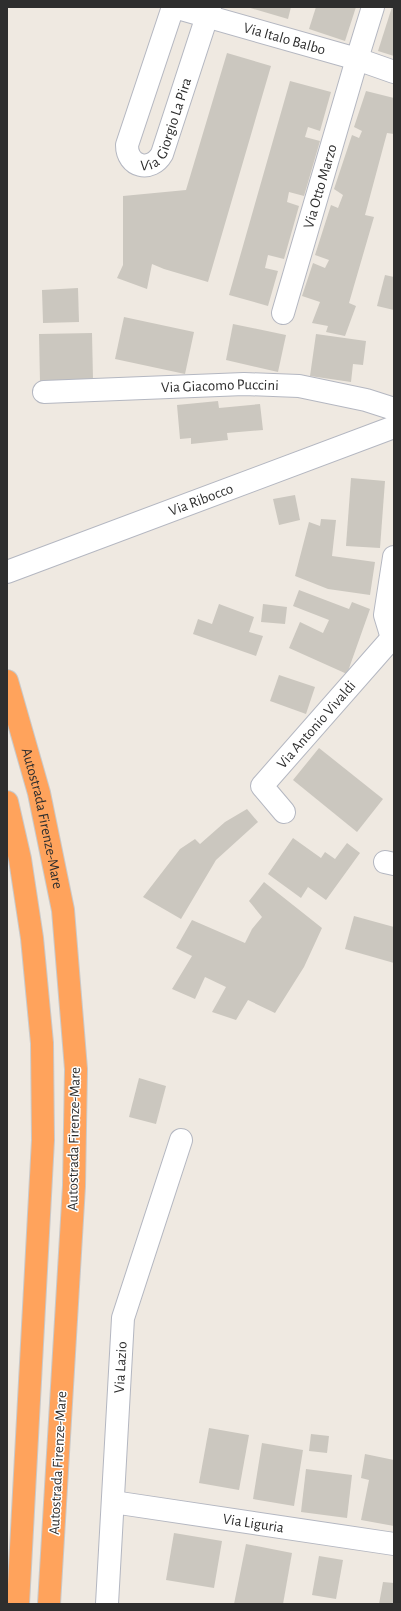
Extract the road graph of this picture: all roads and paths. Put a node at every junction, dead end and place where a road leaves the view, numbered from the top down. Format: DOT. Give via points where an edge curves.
graph roads {
  1 [pos="174,7"];
  2 [pos="374,7"];
  3 [pos="209,11"];
  4 [pos="357,59"];
  5 [pos="394,72"];
  6 [pos="283,313"];
  7 [pos="44,392"];
  8 [pos="394,409"];
  9 [pos="394,427"];
  10 [pos="394,557"];
  11 [pos="10,571"];
  12 [pos="393,639"];
  13 [pos="7,681"];
  14 [pos="7,802"];
  15 [pos="284,812"];
  16 [pos="181,1140"];
  17 [pos="113,1502"];
  18 [pos="394,1544"];
  19 [pos="18,1604"];
  20 [pos="49,1604"];
  21 [pos="107,1604"];
  1 -- 3 [label="street, Via Italo Balbo"];
  1 -- 3 [label="street, Via Giorgio La Pira" via="127,145 133,160 144,165 155,163 162,154"];
  2 -- 4 [label="street, Via Otto Marzo"];
  3 -- 4 [label="street, Via Italo Balbo"];
  4 -- 5 [label="street, Via Italo Balbo"];
  4 -- 6 [label="street, Via Otto Marzo"];
  7 -- 8 [label="street, Via Giacomo Puccini" via="244,384 299,386 366,400"];
  9 -- 11 [label="street, Via Ribocco"];
  10 -- 12 [label="street" via="385,615"];
  12 -- 15 [label="street, Via Antonio Vivaldi" via="262,786"];
  13 -- 20 [label="highway, Autostrada Firenze-Mare" via="39,793 63,910 76,1069 74,1186"];
  14 -- 19 [label="highway, Autostrada Firenze-Mare" via="20,859 32,938 42,1050 43,1140"];
  16 -- 17 [label="street, Via Lazio" via="123,1318"];
  17 -- 18 [label="street, Via Liguria"];
  17 -- 21 [label="street, Via Lazio"];
}
